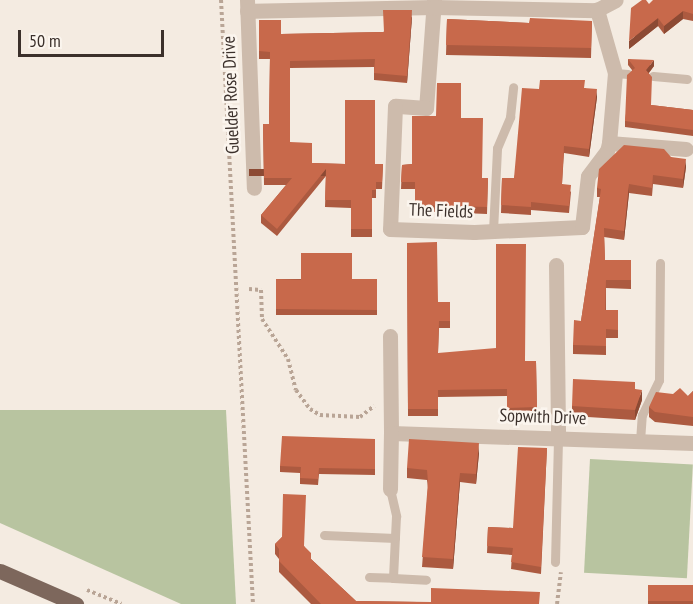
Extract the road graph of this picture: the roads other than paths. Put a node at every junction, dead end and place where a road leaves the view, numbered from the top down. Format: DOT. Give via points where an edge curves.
graph roads {
  1 [pos="616,0"];
  2 [pos="434,4"];
  3 [pos="247,6"];
  4 [pos="597,10"];
  5 [pos="653,76"];
  6 [pos="687,79"];
  7 [pos="513,87"];
  8 [pos="609,143"];
  9 [pos="686,149"];
  10 [pos="254,188"];
  11 [pos="493,231"];
  12 [pos="660,263"];
  13 [pos="556,265"];
  14 [pos="390,336"];
  15 [pos="391,433"];
  16 [pos="558,436"];
  17 [pos="640,441"];
  18 [pos="693,443"];
  19 [pos="390,489"];
  20 [pos="324,535"];
  21 [pos="395,538"];
  22 [pos="555,561"];
  23 [pos="0,571"];
  24 [pos="369,577"];
  25 [pos="393,578"];
  26 [pos="426,579"];
  27 [pos="76,604"];
  1 -- 4 [label="street"];
  2 -- 3 [label="street"];
  2 -- 4 [label="street"];
  2 -- 11 [label="street, The Fields" via="426,108 395,106 390,229"];
  3 -- 10 [label="street, Guelder Rose Drive"];
  4 -- 8 [label="street, The Fields" via="622,74"];
  5 -- 6 [label="lane"];
  7 -- 11 [label="lane" via="510,117 497,148"];
  8 -- 9 [label="street"];
  8 -- 11 [label="street, The Fields" via="608,151 588,176 582,227"];
  12 -- 17 [label="lane" via="659,380 642,415"];
  13 -- 16 [label="street"];
  14 -- 15 [label="street"];
  15 -- 16 [label="street, Sopwith Drive"];
  15 -- 19 [label="street"];
  16 -- 17 [label="street, Sopwith Drive"];
  16 -- 22 [label="lane"];
  17 -- 18 [label="street, Sopwith Drive"];
  19 -- 21 [label="lane"];
  20 -- 21 [label="lane"];
  21 -- 25 [label="lane"];
  23 -- 27 [label="main road"];
  24 -- 25 [label="lane"];
  25 -- 26 [label="lane"];
}
